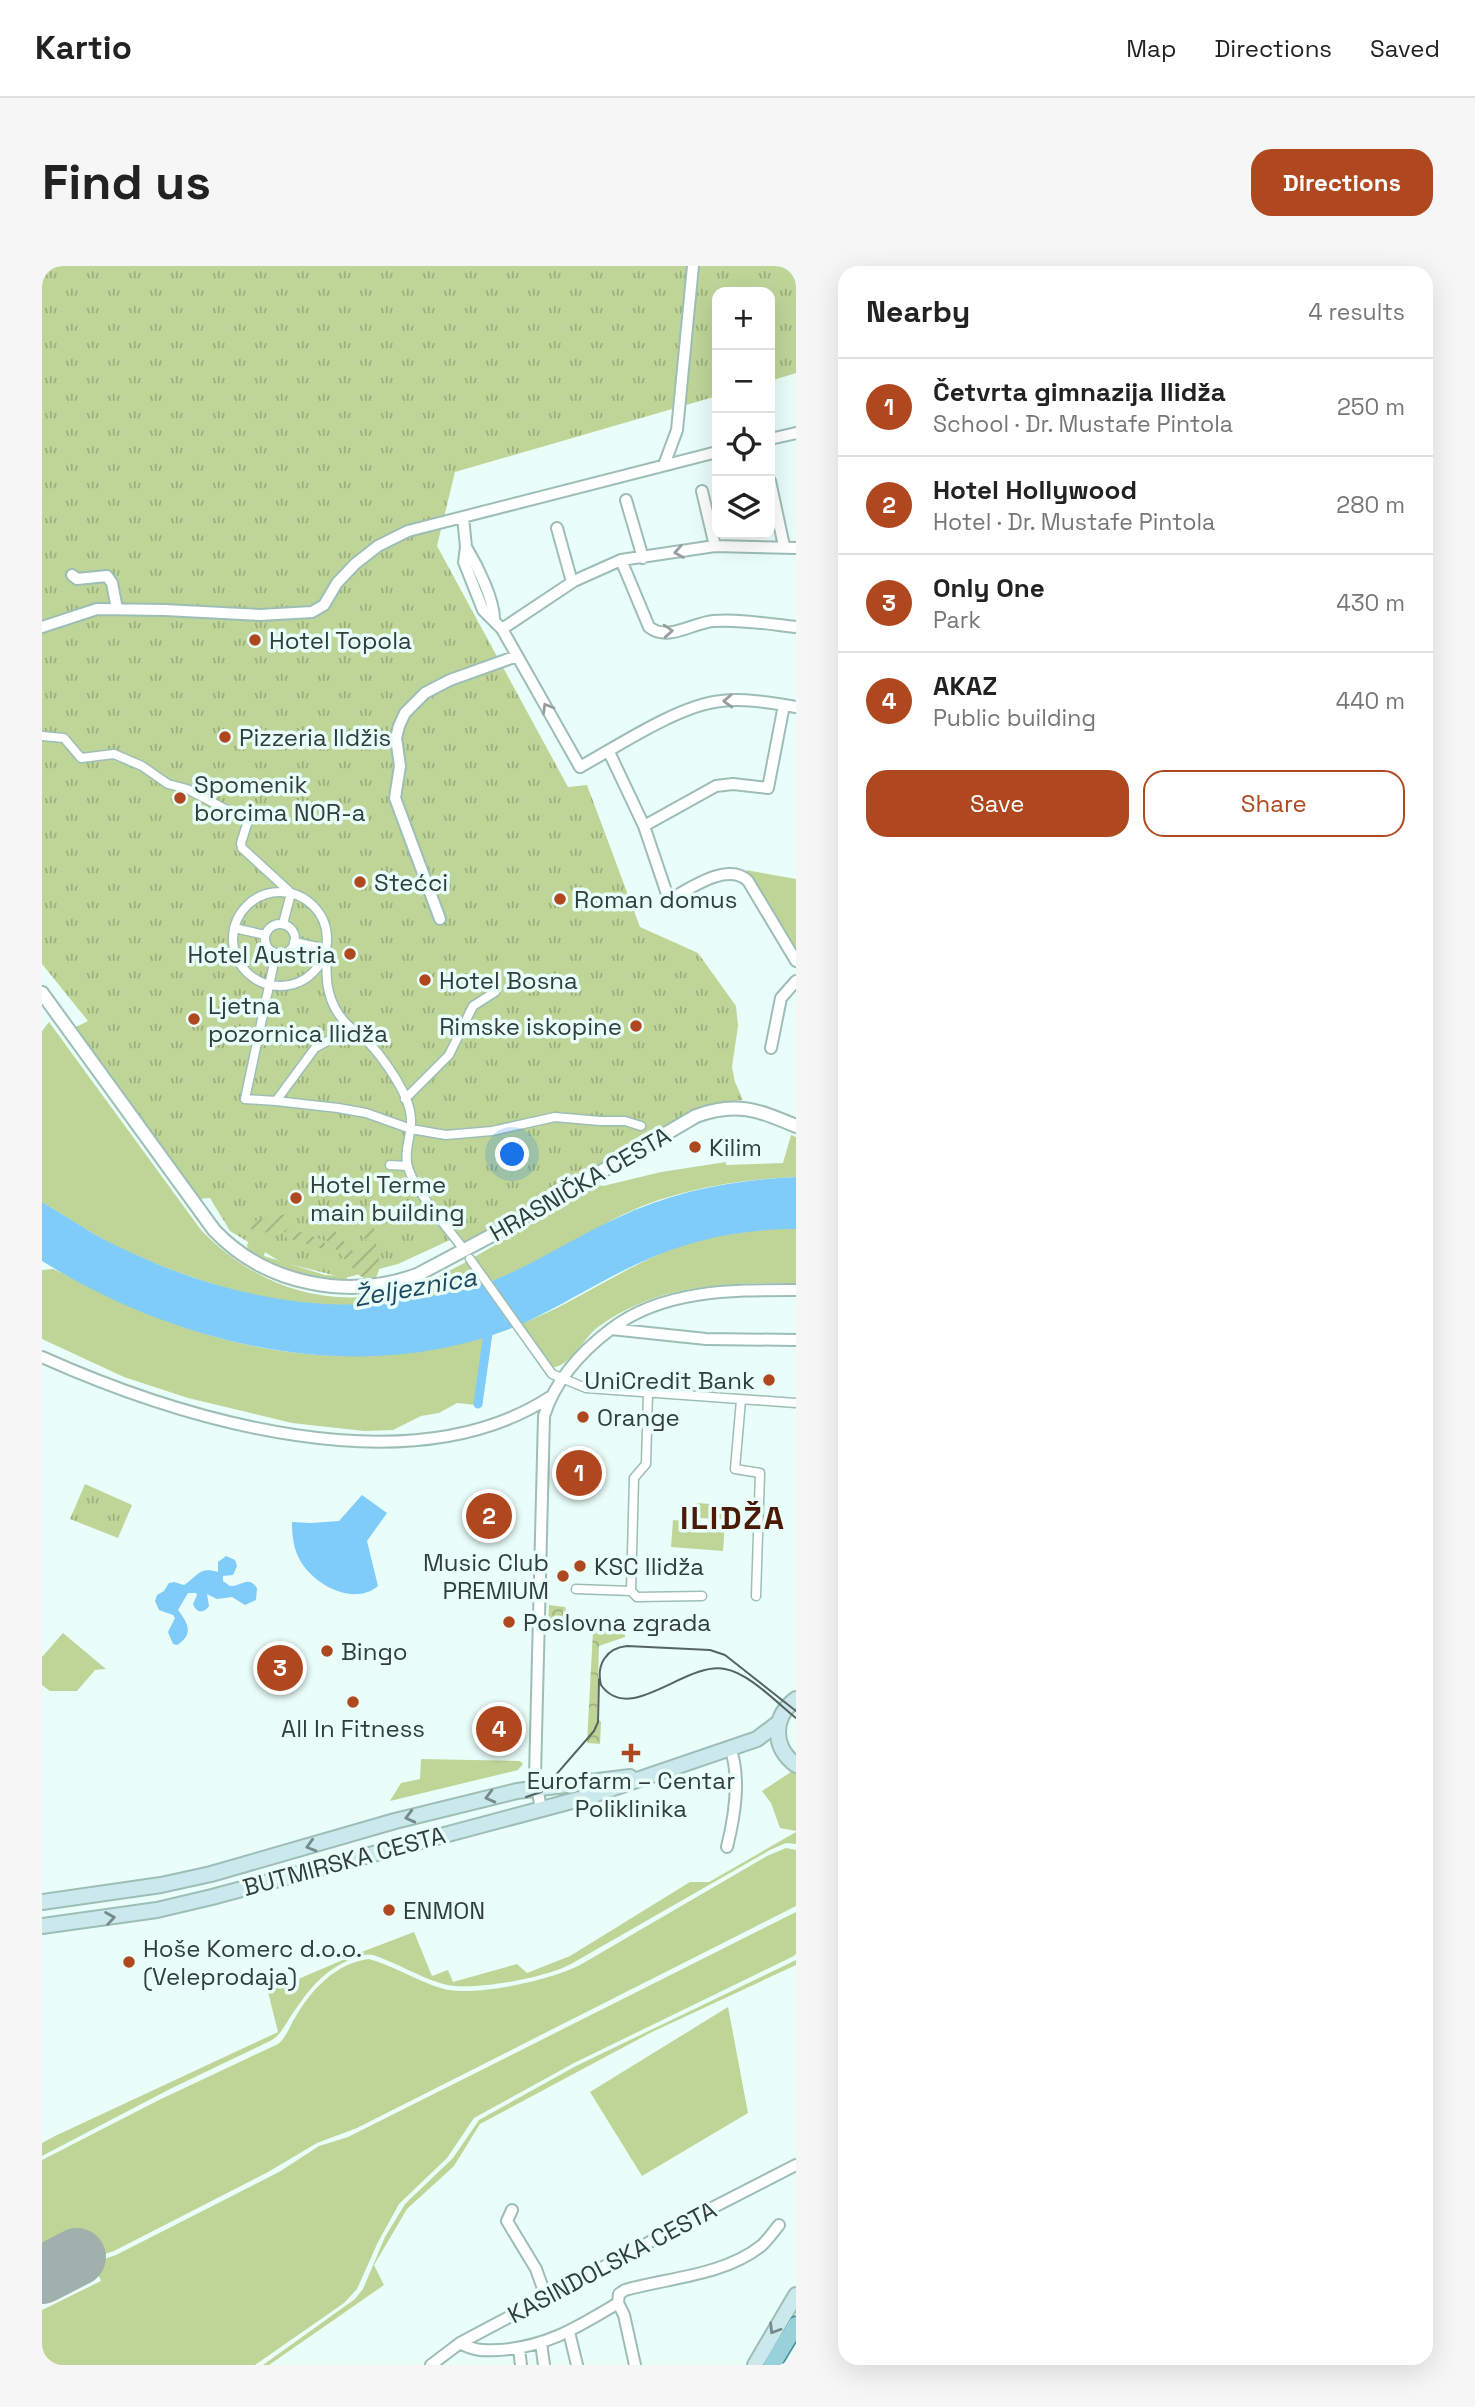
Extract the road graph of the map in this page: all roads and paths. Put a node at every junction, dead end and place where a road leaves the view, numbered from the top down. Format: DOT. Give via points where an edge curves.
graph roads {
  1 [pos="693,266"];
  2 [pos="796,433"];
  3 [pos="775,438"];
  4 [pos="712,453"];
  5 [pos="664,465"];
  6 [pos="702,491"];
  7 [pos="775,498"];
  8 [pos="626,500"];
  9 [pos="463,517"];
  10 [pos="557,528"];
  11 [pos="715,546"];
  12 [pos="790,547"];
  13 [pos="643,558"];
  14 [pos="621,560"];
  15 [pos="72,575"];
  16 [pos="572,582"];
  17 [pos="117,609"];
  18 [pos="498,625"];
  19 [pos="42,627"];
  20 [pos="796,627"];
  21 [pos="517,656"];
  22 [pos="790,706"];
  23 [pos="42,736"];
  24 [pos="608,752"];
  25 [pos="644,827"];
  26 [pos="291,892"];
  27 [pos="440,919"];
  28 [pos="283,924"];
  29 [pos="234,928"];
  30 [pos="265,935"];
  31 [pos="294,942"];
  32 [pos="327,949"];
  33 [pos="276,953"];
  34 [pos="796,961"];
  35 [pos="796,981"];
  36 [pos="269,985"];
  37 [pos="495,992"];
  38 [pos="42,993"];
  39 [pos="351,1028"];
  40 [pos="771,1048"];
  41 [pos="405,1099"];
  42 [pos="276,1101"];
  43 [pos="642,1126"];
  44 [pos="796,1126"];
  45 [pos="411,1129"];
  46 [pos="390,1164"];
  47 [pos="407,1166"];
  48 [pos="468,1255"];
  49 [pos="796,1290"];
  50 [pos="611,1329"];
  51 [pos="796,1340"];
  52 [pos="42,1357"];
  53 [pos="564,1378"];
  54 [pos="648,1393"];
  55 [pos="550,1397"];
  56 [pos="740,1400"];
  57 [pos="796,1403"];
  58 [pos="576,1589"];
  59 [pos="631,1591"];
  60 [pos="702,1596"];
  61 [pos="756,1597"];
  62 [pos="796,1699"];
  63 [pos="778,1723"];
  64 [pos="757,1739"];
  65 [pos="730,1747"];
  66 [pos="782,1752"];
  67 [pos="796,1765"];
  68 [pos="642,1779"];
  69 [pos="537,1787"];
  70 [pos="541,1809"];
  71 [pos="727,1847"];
  72 [pos="42,1902"];
  73 [pos="42,1926"];
  74 [pos="796,2165"];
  75 [pos="512,2210"];
  76 [pos="779,2225"];
  77 [pos="796,2295"];
  78 [pos="546,2297"];
  79 [pos="618,2303"];
  80 [pos="796,2325"];
  81 [pos="569,2332"];
  82 [pos="460,2343"];
  83 [pos="541,2343"];
  84 [pos="519,2349"];
  85 [pos="432,2365"];
  86 [pos="521,2365"];
  87 [pos="544,2365"];
  88 [pos="577,2365"];
  89 [pos="635,2365"];
  90 [pos="755,2365"];
  91 [pos="772,2365"];
  1 -- 5 [label="street" via="677,430"];
  2 -- 3 [label="street"];
  4 -- 5 [label="street"];
  5 -- 9 [label="street"];
  6 -- 11 [label="street"];
  7 -- 12 [label="street"];
  8 -- 13 [label="street"];
  9 -- 17 [label="street" via="408,530 377,546 312,612 260,615"];
  9 -- 18 [label="street" via="466,547"];
  10 -- 16 [label="street"];
  11 -- 12 [label="street"];
  11 -- 13 [label="street, one-way"];
  13 -- 14 [label="street"];
  14 -- 16 [label="street"];
  14 -- 20 [label="street, one-way" via="649,627 659,633 713,621"];
  15 -- 17 [label="street" via="77,579 107,576"];
  16 -- 18 [label="street"];
  17 -- 19 [label="street" via="97,609"];
  18 -- 21 [label="street"];
  24 -- 21 [label="street, one-way" via="580,767"];
  21 -- 27 [label="street" via="425,693 405,712 399,726 395,798"];
  22 -- 24 [label="street, one-way" via="722,701 702,705"];
  22 -- 25 [label="street" via="768,788 716,786"];
  23 -- 26 [label="street" via="64,738 81,758 114,754 248,821 242,848"];
  24 -- 25 [label="street"];
  25 -- 34 [label="street" via="669,900 706,880 740,874"];
  26 -- 28 [label="street"];
  26 -- 29 [label="street" via="253,900"];
  26 -- 32 [label="street" via="316,907 328,934"];
  28 -- 30 [label="street" via="274,925"];
  28 -- 31 [label="street" via="291,929"];
  29 -- 30 [label="street"];
  29 -- 36 [label="street" via="239,963 248,974"];
  30 -- 33 [label="street" via="268,948"];
  31 -- 32 [label="street"];
  31 -- 33 [label="street" via="285,952"];
  32 -- 36 [label="street" via="319,967 307,978 284,986"];
  32 -- 39 [label="street" via="326,985"];
  33 -- 36 [label="street"];
  35 -- 40 [label="street" via="781,998"];
  36 -- 42 [label="street" via="245,1099"];
  37 -- 41 [label="street" via="472,1006 449,1055"];
  38 -- 48 [label="street, HRASNIČKA CESTA" via="214,1230 249,1259 307,1282 364,1287 404,1280"];
  39 -- 41 [label="street" via="381,1055"];
  39 -- 42 [label="street" via="310,1052"];
  41 -- 45 [label="street"];
  42 -- 45 [label="street" via="338,1108"];
  43 -- 45 [label="street" via="561,1117 470,1134"];
  44 -- 48 [label="street, HRASNIČKA CESTA" via="734,1107 706,1112"];
  45 -- 47 [label="street"];
  46 -- 47 [label="street"];
  47 -- 48 [label="street"];
  48 -- 53 [label="street" via="552,1374"];
  49 -- 50 [label="street" via="704,1293 664,1302"];
  50 -- 51 [label="street" via="706,1339"];
  50 -- 53 [label="street" via="590,1345"];
  52 -- 55 [label="street" via="91,1379 183,1409 323,1440 445,1436 499,1423"];
  53 -- 54 [label="street" via="586,1388"];
  53 -- 55 [label="street"];
  54 -- 56 [label="street"];
  54 -- 59 [label="street" via="646,1464 634,1478"];
  55 -- 69 [label="street" via="544,1416"];
  56 -- 57 [label="street"];
  56 -- 61 [label="street" via="735,1469 760,1473"];
  58 -- 59 [label="street"];
  59 -- 60 [label="street" via="637,1597"];
  62 -- 63 [label="main road, BUTMIRSKA CESTA"];
  63 -- 64 [label="main road, BUTMIRSKA CESTA"];
  63 -- 66 [label="main road"];
  64 -- 65 [label="main road, BUTMIRSKA CESTA"];
  64 -- 66 [label="main road"];
  65 -- 68 [label="main road, BUTMIRSKA CESTA"];
  65 -- 71 [label="street" via="737,1778"];
  66 -- 67 [label="main road"];
  68 -- 69 [label="main road, BUTMIRSKA CESTA" via="625,1776"];
  68 -- 70 [label="main road, BUTMIRSKA CESTA"];
  69 -- 70 [label="street"];
  69 -- 72 [label="main road, BUTMIRSKA CESTA, one-way" via="174,1882"];
  73 -- 70 [label="main road, BUTMIRSKA CESTA, one-way" via="157,1910"];
  74 -- 78 [label="street, KASINDOLSKA CESTA"];
  75 -- 78 [label="street" via="507,2221 536,2269"];
  76 -- 79 [label="street" via="764,2244 737,2261 625,2290"];
  77 -- 90 [label="main road, one-way"];
  78 -- 82 [label="street, KASINDOLSKA CESTA"];
  79 -- 81 [label="street"];
  79 -- 89 [label="street"];
  80 -- 91 [label="main road"];
  81 -- 83 [label="street"];
  81 -- 88 [label="street"];
  82 -- 84 [label="street" via="480,2351"];
  82 -- 85 [label="street, KASINDOLSKA CESTA"];
  83 -- 84 [label="street"];
  83 -- 87 [label="street"];
  84 -- 86 [label="street"];
}
